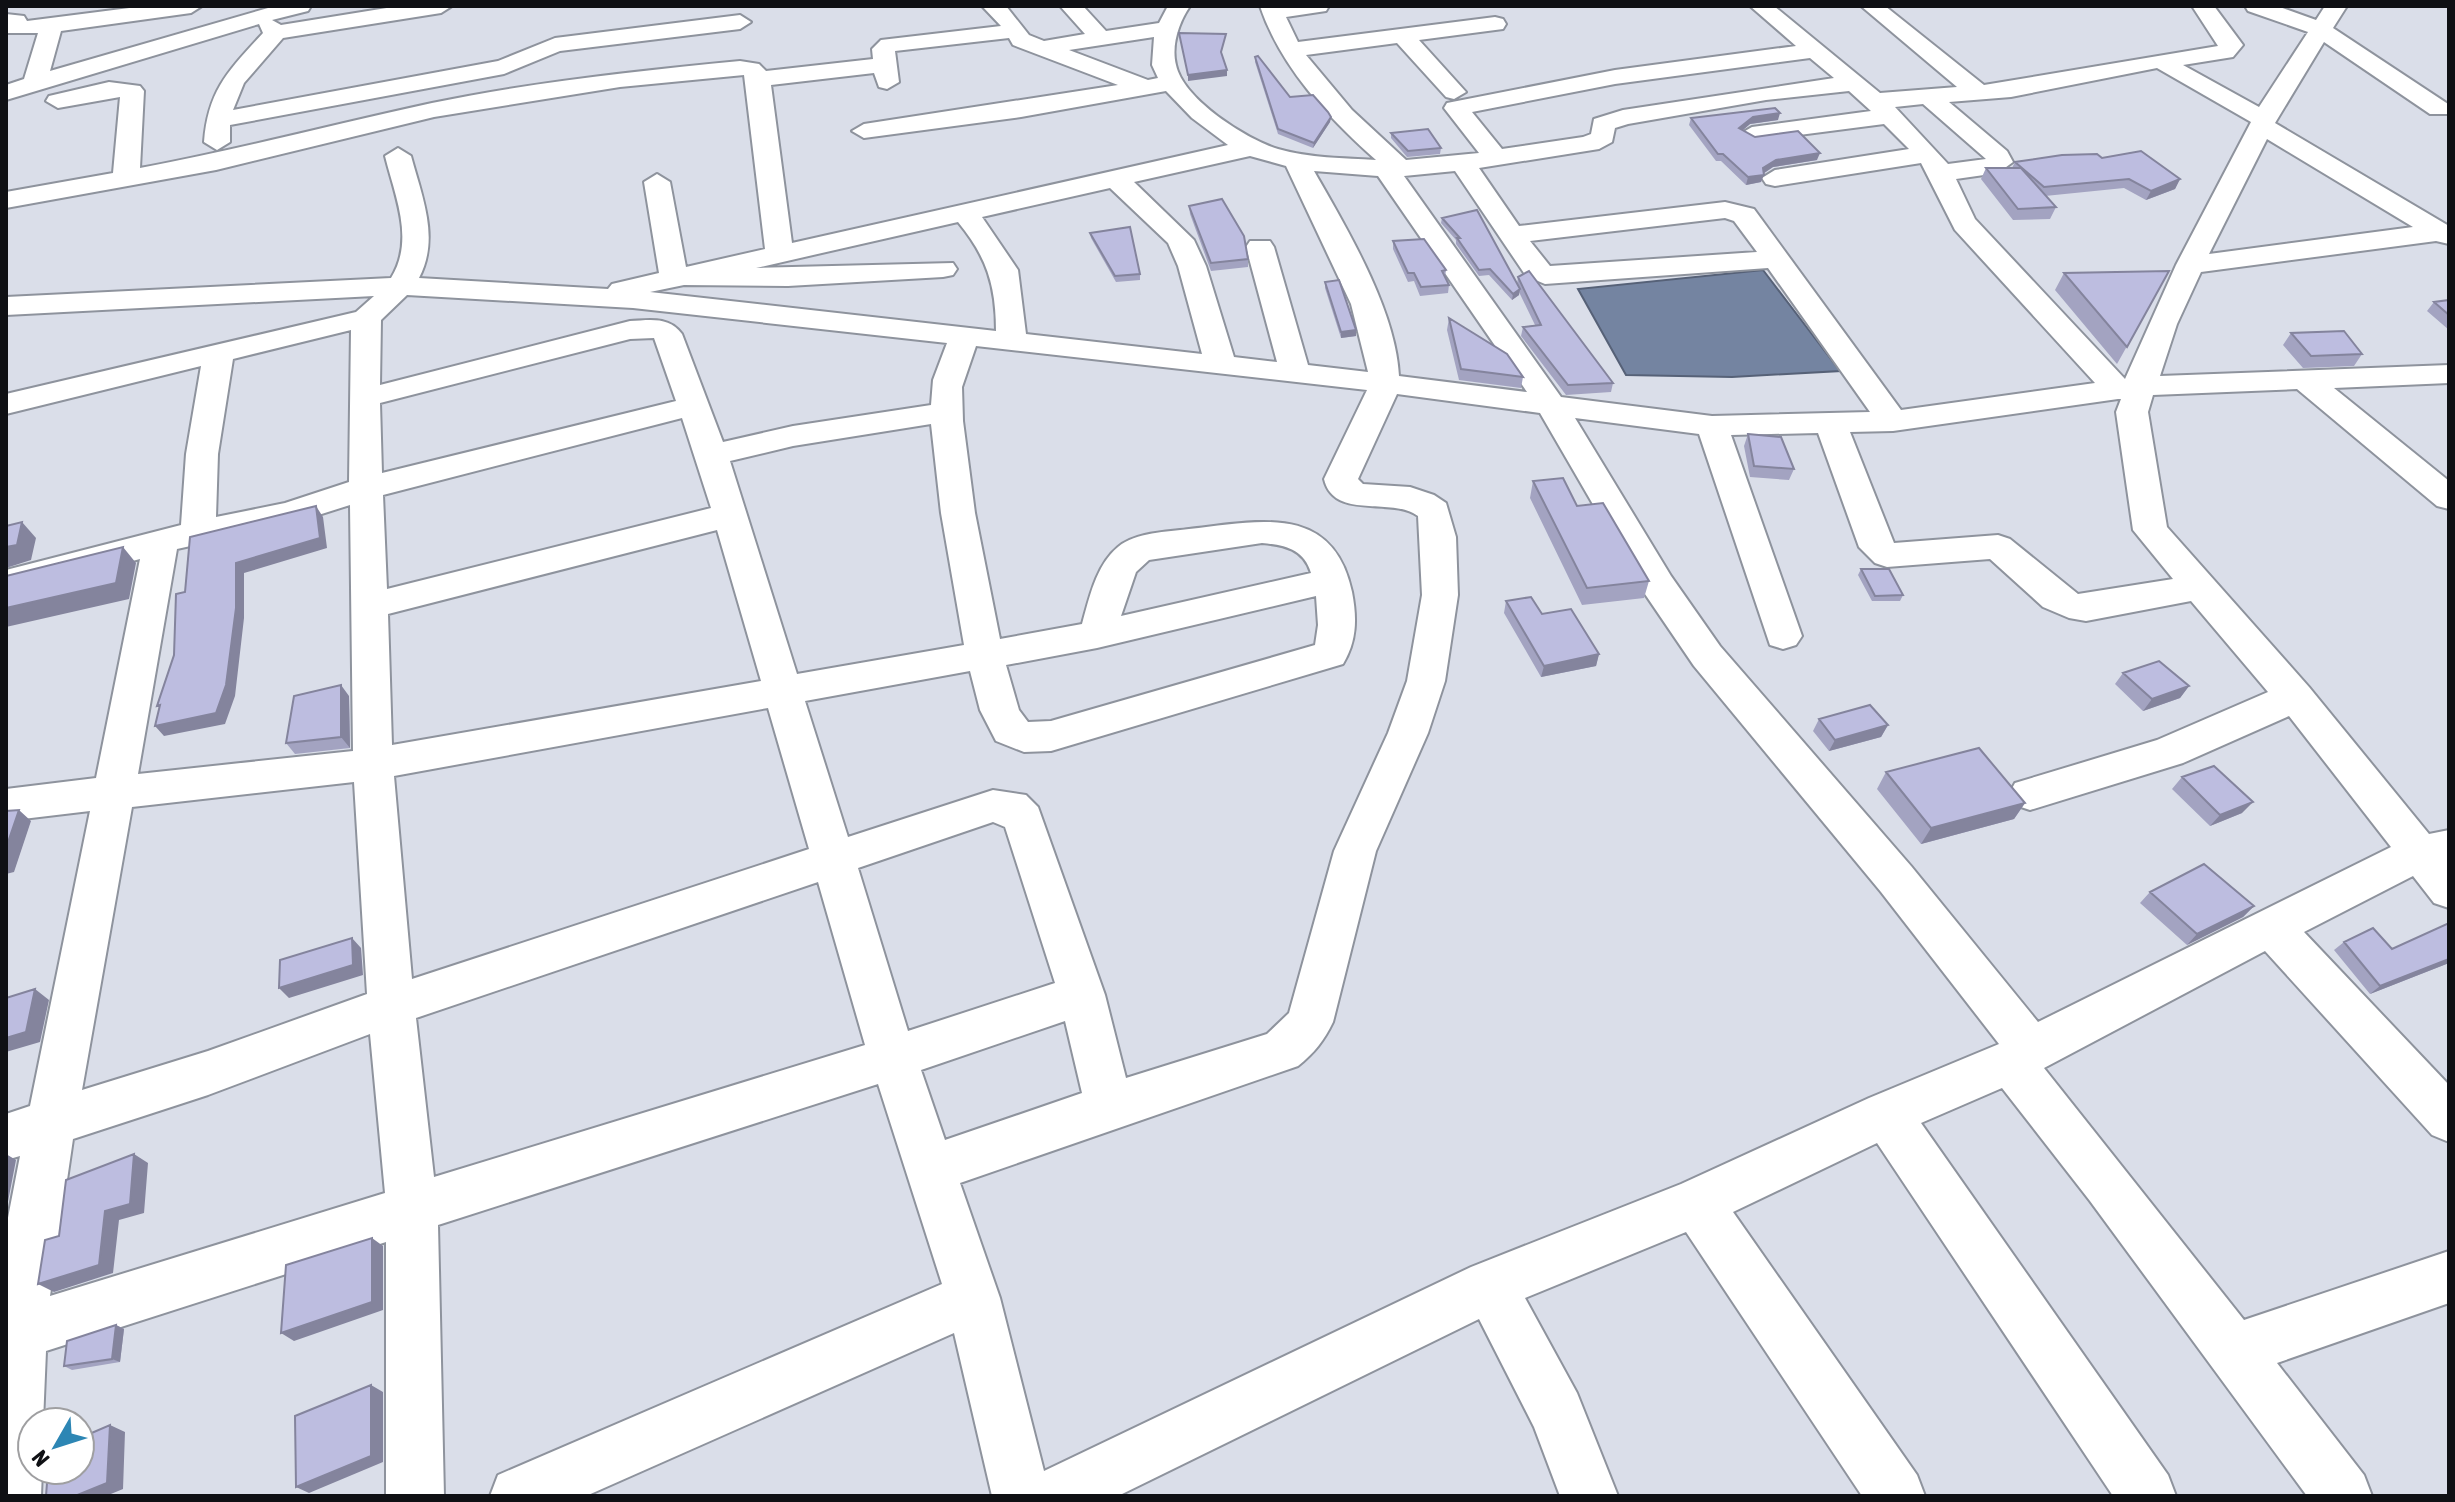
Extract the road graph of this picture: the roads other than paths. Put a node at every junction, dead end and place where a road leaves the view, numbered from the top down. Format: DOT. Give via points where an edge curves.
graph roads {
  1 [pos="191,6"];
  2 [pos="300,6"];
  3 [pos="441,6"];
  4 [pos="993,6"];
  5 [pos="1071,6"];
  6 [pos="1318,6"];
  7 [pos="1761,6"];
  8 [pos="1872,6"];
  9 [pos="2203,6"];
  10 [pos="2256,6"];
  11 [pos="1272,9"];
  12 [pos="145,12"];
  13 [pos="695,17"];
  14 [pos="1173,17"];
  15 [pos="2327,17"];
  16 [pos="263,18"];
  17 [pos="6,21"];
  18 [pos="740,22"];
  19 [pos="1495,24"];
  20 [pos="51,26"];
  21 [pos="1012,31"];
  22 [pos="1403,36"];
  23 [pos="1100,38"];
  24 [pos="145,49"];
  25 [pos="1038,49"];
  26 [pos="1291,50"];
  27 [pos="1814,51"];
  28 [pos="2161,61"];
  29 [pos="759,79"];
  30 [pos="35,83"];
  31 [pos="1159,86"];
  32 [pos="1454,92"];
  33 [pos="6,93"];
  34 [pos="1979,93"];
  35 [pos="1930,98"];
  36 [pos="1873,100"];
  37 [pos="2439,109"];
  38 [pos="6,114"];
  39 [pos="217,120"];
  40 [pos="2263,122"];
  41 [pos="864,131"];
  42 [pos="1752,134"];
  43 [pos="1251,148"];
  44 [pos="398,156"];
  45 [pos="1496,158"];
  46 [pos="1296,161"];
  47 [pos="216,162"];
  48 [pos="1462,163"];
  49 [pos="1934,163"];
  50 [pos="1394,169"];
  51 [pos="126,178"];
  52 [pos="1115,178"];
  53 [pos="1775,178"];
  54 [pos="657,182"];
  55 [pos="6,200"];
  56 [pos="963,212"];
  57 [pos="1512,235"];
  58 [pos="2446,235"];
  59 [pos="1260,247"];
  60 [pos="779,252"];
  61 [pos="1774,259"];
  62 [pos="2190,265"];
  63 [pos="943,269"];
  64 [pos="674,276"];
  65 [pos="401,286"];
  66 [pos="595,297"];
  67 [pos="6,306"];
  68 [pos="366,318"];
  69 [pos="965,337"];
  70 [pos="1011,341"];
  71 [pos="219,352"];
  72 [pos="1221,366"];
  73 [pos="1294,373"];
  74 [pos="2444,378"];
  75 [pos="2305,380"];
  76 [pos="1384,383"];
  77 [pos="2130,388"];
  78 [pos="364,398"];
  79 [pos="6,404"];
  80 [pos="693,406"];
  81 [pos="1552,406"];
  82 [pos="946,412"];
  83 [pos="1893,421"];
  84 [pos="1831,425"];
  85 [pos="1712,426"];
  86 [pos="712,455"];
  87 [pos="367,488"];
  88 [pos="2449,498"];
  89 [pos="730,515"];
  90 [pos="180,538"];
  91 [pos="1333,580"];
  92 [pos="6,582"];
  93 [pos="2199,587"];
  94 [pos="368,606"];
  95 [pos="1097,635"];
  96 [pos="1783,636"];
  97 [pos="983,656"];
  98 [pos="782,688"];
  99 [pos="2295,697"];
  100 [pos="373,764"];
  101 [pos="116,791"];
  102 [pos="2030,794"];
  103 [pos="6,805"];
  104 [pos="835,857"];
  105 [pos="2438,864"];
  106 [pos="2271,927"];
  107 [pos="1082,995"];
  108 [pos="391,1006"];
  109 [pos="2021,1056"];
  110 [pos="893,1058"];
  111 [pos="1109,1106"];
  112 [pos="1886,1114"];
  113 [pos="2449,1119"];
  114 [pos="53,1120"];
  115 [pos="6,1137"];
  116 [pos="930,1170"];
  117 [pos="1696,1203"];
  118 [pos="412,1210"];
  119 [pos="2449,1277"];
  120 [pos="1490,1286"];
  121 [pos="973,1298"];
  122 [pos="19,1332"];
  123 [pos="2232,1352"];
  124 [pos="12,1496"];
  125 [pos="415,1496"];
  126 [pos="519,1496"];
  127 [pos="1021,1496"];
  128 [pos="1055,1496"];
  129 [pos="1589,1496"];
  130 [pos="1896,1496"];
  131 [pos="2147,1496"];
  132 [pos="2343,1496"];
  1 -- 12 [label="street"];
  2 -- 16 [label="street"];
  3 -- 16 [label="street"];
  4 -- 21 [label="street"];
  5 -- 23 [label="street"];
  6 -- 11 [label="street"];
  7 -- 27 [label="street"];
  8 -- 34 [label="street"];
  9 -- 28 [label="street" via="2231,49"];
  10 -- 15 [label="street"];
  11 -- 26 [label="street"];
  12 -- 20 [label="street"];
  12 -- 24 [label="street"];
  13 -- 18 [label="street"];
  13 -- 39 [label="street" via="555,45 504,67"];
  14 -- 23 [label="street"];
  14 -- 31 [label="street"];
  15 -- 37 [label="street"];
  15 -- 40 [label="street"];
  16 -- 24 [label="street"];
  16 -- 39 [label="street" via="224,91"];
  17 -- 20 [label="street" via="16,21 15,28"];
  19 -- 22 [label="street"];
  20 -- 30 [label="street"];
  21 -- 25 [label="street"];
  21 -- 29 [label="street" via="894,43 883,49 886,74"];
  22 -- 26 [label="street"];
  22 -- 32 [label="street"];
  23 -- 25 [label="street"];
  24 -- 30 [label="street"];
  25 -- 31 [label="street"];
  26 -- 50 [label="street"];
  27 -- 36 [label="street"];
  27 -- 45 [label="street" via="1630,74 1456,108"];
  28 -- 34 [label="street"];
  28 -- 40 [label="street"];
  29 -- 47 [label="street" via="751,69 727,68 501,98 365,124"];
  29 -- 60 [label="street"];
  30 -- 33 [label="street"];
  31 -- 41 [label="street"];
  31 -- 43 [label="street"];
  34 -- 35 [label="street"];
  35 -- 36 [label="street"];
  35 -- 49 [label="street" via="2000,162 1989,168"];
  36 -- 42 [label="street"];
  36 -- 45 [label="street" via="1766,93 1623,117 1603,124 1603,137 1590,144"];
  36 -- 49 [label="street"];
  38 -- 51 [label="street" via="128,89 133,115"];
  39 -- 47 [label="street"];
  40 -- 58 [label="street"];
  40 -- 62 [label="street"];
  43 -- 46 [label="street"];
  43 -- 52 [label="street"];
  44 -- 65 [label="street" via="419,240 414,267"];
  45 -- 48 [label="street"];
  46 -- 50 [label="street"];
  46 -- 76 [label="street" via="1340,243 1378,349"];
  47 -- 51 [label="street"];
  48 -- 50 [label="street"];
  48 -- 57 [label="street"];
  49 -- 53 [label="street"];
  49 -- 77 [label="street" via="1965,224"];
  50 -- 81 [label="street"];
  51 -- 55 [label="street"];
  52 -- 56 [label="street"];
  52 -- 72 [label="street" via="1180,240"];
  54 -- 64 [label="street"];
  56 -- 60 [label="street"];
  56 -- 70 [label="street" via="996,248 1004,266"];
  57 -- 61 [label="street" via="1536,270 1555,277"];
  57 -- 61 [label="street" via="1736,211 1749,220"];
  58 -- 62 [label="street"];
  59 -- 73 [label="street"];
  60 -- 64 [label="street"];
  61 -- 83 [label="street"];
  62 -- 77 [label="street"];
  63 -- 64 [label="street" via="802,277"];
  64 -- 66 [label="street"];
  65 -- 66 [label="street"];
  65 -- 67 [label="street"];
  65 -- 68 [label="street"];
  66 -- 69 [label="street"];
  68 -- 71 [label="street"];
  68 -- 78 [label="street"];
  69 -- 70 [label="street"];
  69 -- 82 [label="street" via="949,373"];
  70 -- 72 [label="street"];
  71 -- 79 [label="street"];
  71 -- 90 [label="street" via="202,454"];
  72 -- 73 [label="street"];
  73 -- 76 [label="street"];
  74 -- 75 [label="street"];
  75 -- 77 [label="street"];
  75 -- 88 [label="street"];
  76 -- 81 [label="street"];
  76 -- 111 [label="street" via="1341,479 1343,487 1356,494 1408,495 1434,511 1437,620 1428,678 1363,828 1310,1022 1281,1051"];
  77 -- 83 [label="street"];
  77 -- 93 [label="street" via="2150,530"];
  78 -- 80 [label="street" via="648,328 667,334"];
  78 -- 87 [label="street"];
  80 -- 86 [label="street"];
  80 -- 87 [label="street"];
  81 -- 85 [label="street"];
  81 -- 109 [label="street" via="1658,585 1707,656 1896,879"];
  82 -- 86 [label="street" via="806,433"];
  82 -- 97 [label="street"];
  83 -- 84 [label="street"];
  84 -- 85 [label="street"];
  84 -- 93 [label="street" via="1877,547 1887,555 1998,547 2056,598 2086,608"];
  85 -- 96 [label="street"];
  86 -- 89 [label="street"];
  87 -- 90 [label="street" via="290,513"];
  87 -- 94 [label="street"];
  89 -- 94 [label="street"];
  89 -- 98 [label="street"];
  90 -- 92 [label="street"];
  90 -- 101 [label="street"];
  91 -- 95 [label="street"];
  91 -- 95 [label="street" via="1315,547 1288,532 1165,544 1129,556"];
  91 -- 97 [label="street" via="1338,629 1330,654 1051,736 1026,738 1011,731 998,710"];
  93 -- 99 [label="street"];
  94 -- 100 [label="street"];
  95 -- 97 [label="street"];
  97 -- 98 [label="street"];
  98 -- 100 [label="street"];
  98 -- 104 [label="street"];
  99 -- 102 [label="street" via="2169,752"];
  99 -- 105 [label="street"];
  100 -- 101 [label="street"];
  100 -- 108 [label="street"];
  101 -- 103 [label="street"];
  101 -- 114 [label="street"];
  104 -- 107 [label="street" via="993,806 1011,807 1030,835"];
  104 -- 108 [label="street"];
  104 -- 110 [label="street"];
  105 -- 106 [label="street"];
  106 -- 109 [label="street"];
  106 -- 113 [label="street"];
  107 -- 110 [label="street"];
  107 -- 111 [label="street"];
  108 -- 114 [label="street" via="208,1073"];
  108 -- 118 [label="street"];
  109 -- 112 [label="street"];
  109 -- 123 [label="street"];
  110 -- 116 [label="street"];
  110 -- 118 [label="street"];
  111 -- 116 [label="street"];
  112 -- 117 [label="street"];
  112 -- 131 [label="street"];
  114 -- 115 [label="street"];
  114 -- 122 [label="street" via="28,1248"];
  116 -- 121 [label="street"];
  117 -- 120 [label="street"];
  117 -- 130 [label="street"];
  118 -- 122 [label="street"];
  118 -- 125 [label="street"];
  119 -- 123 [label="street"];
  120 -- 128 [label="street"];
  120 -- 129 [label="street" via="1557,1413"];
  121 -- 126 [label="street"];
  121 -- 127 [label="street"];
  122 -- 124 [label="street"];
  123 -- 132 [label="street"];
}
